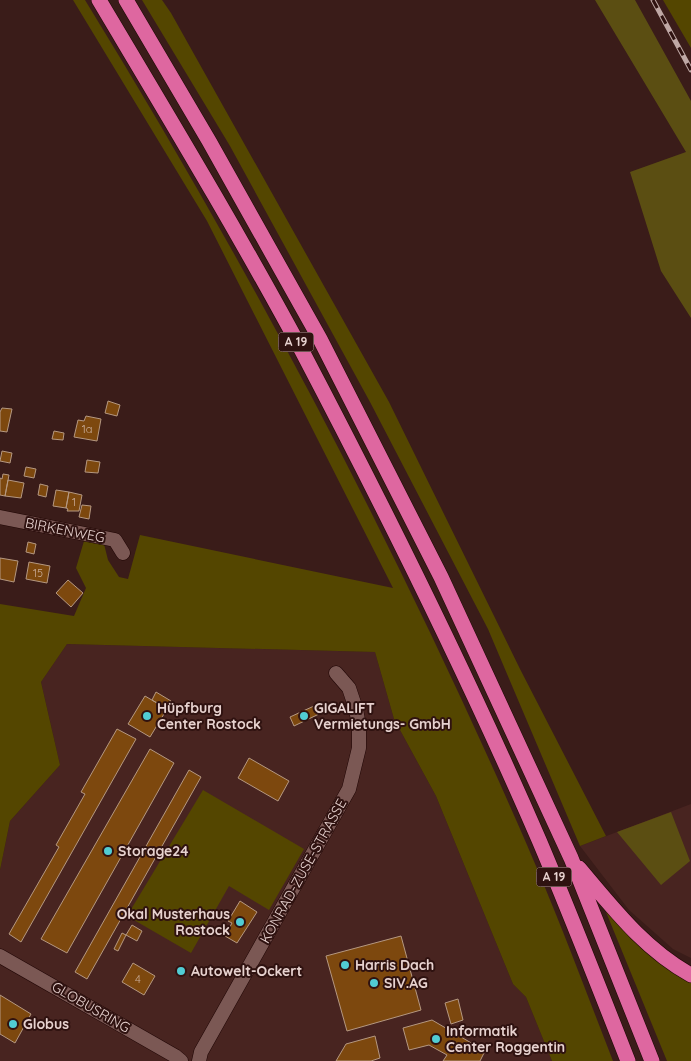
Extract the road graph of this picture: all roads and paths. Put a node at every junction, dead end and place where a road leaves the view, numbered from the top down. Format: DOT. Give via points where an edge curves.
graph roads {
  1 [pos="99,0"];
  2 [pos="126,0"];
  3 [pos="0,517"];
  4 [pos="123,553"];
  5 [pos="336,673"];
  6 [pos="571,858"];
  7 [pos="0,956"];
  8 [pos="691,975"];
  9 [pos="181,1061"];
  10 [pos="199,1061"];
  11 [pos="628,1061"];
  12 [pos="652,1061"];
  1 -- 11 [label="highway, A 19" via="190,152 301,350 440,625 539,840"];
  2 -- 6 [label="highway, A 19" via="333,364 441,577"];
  3 -- 4 [label="street, BIRKENWEG" via="115,540"];
  5 -- 10 [label="street, KONRAD-ZUSE-STRASSE" via="349,688 359,726 359,748 349,789 201,1052"];
  6 -- 8 [label="highway" via="628,926"];
  6 -- 12 [label="highway, A 19"];
  7 -- 9 [label="street, GLOBUSRING"];
}
